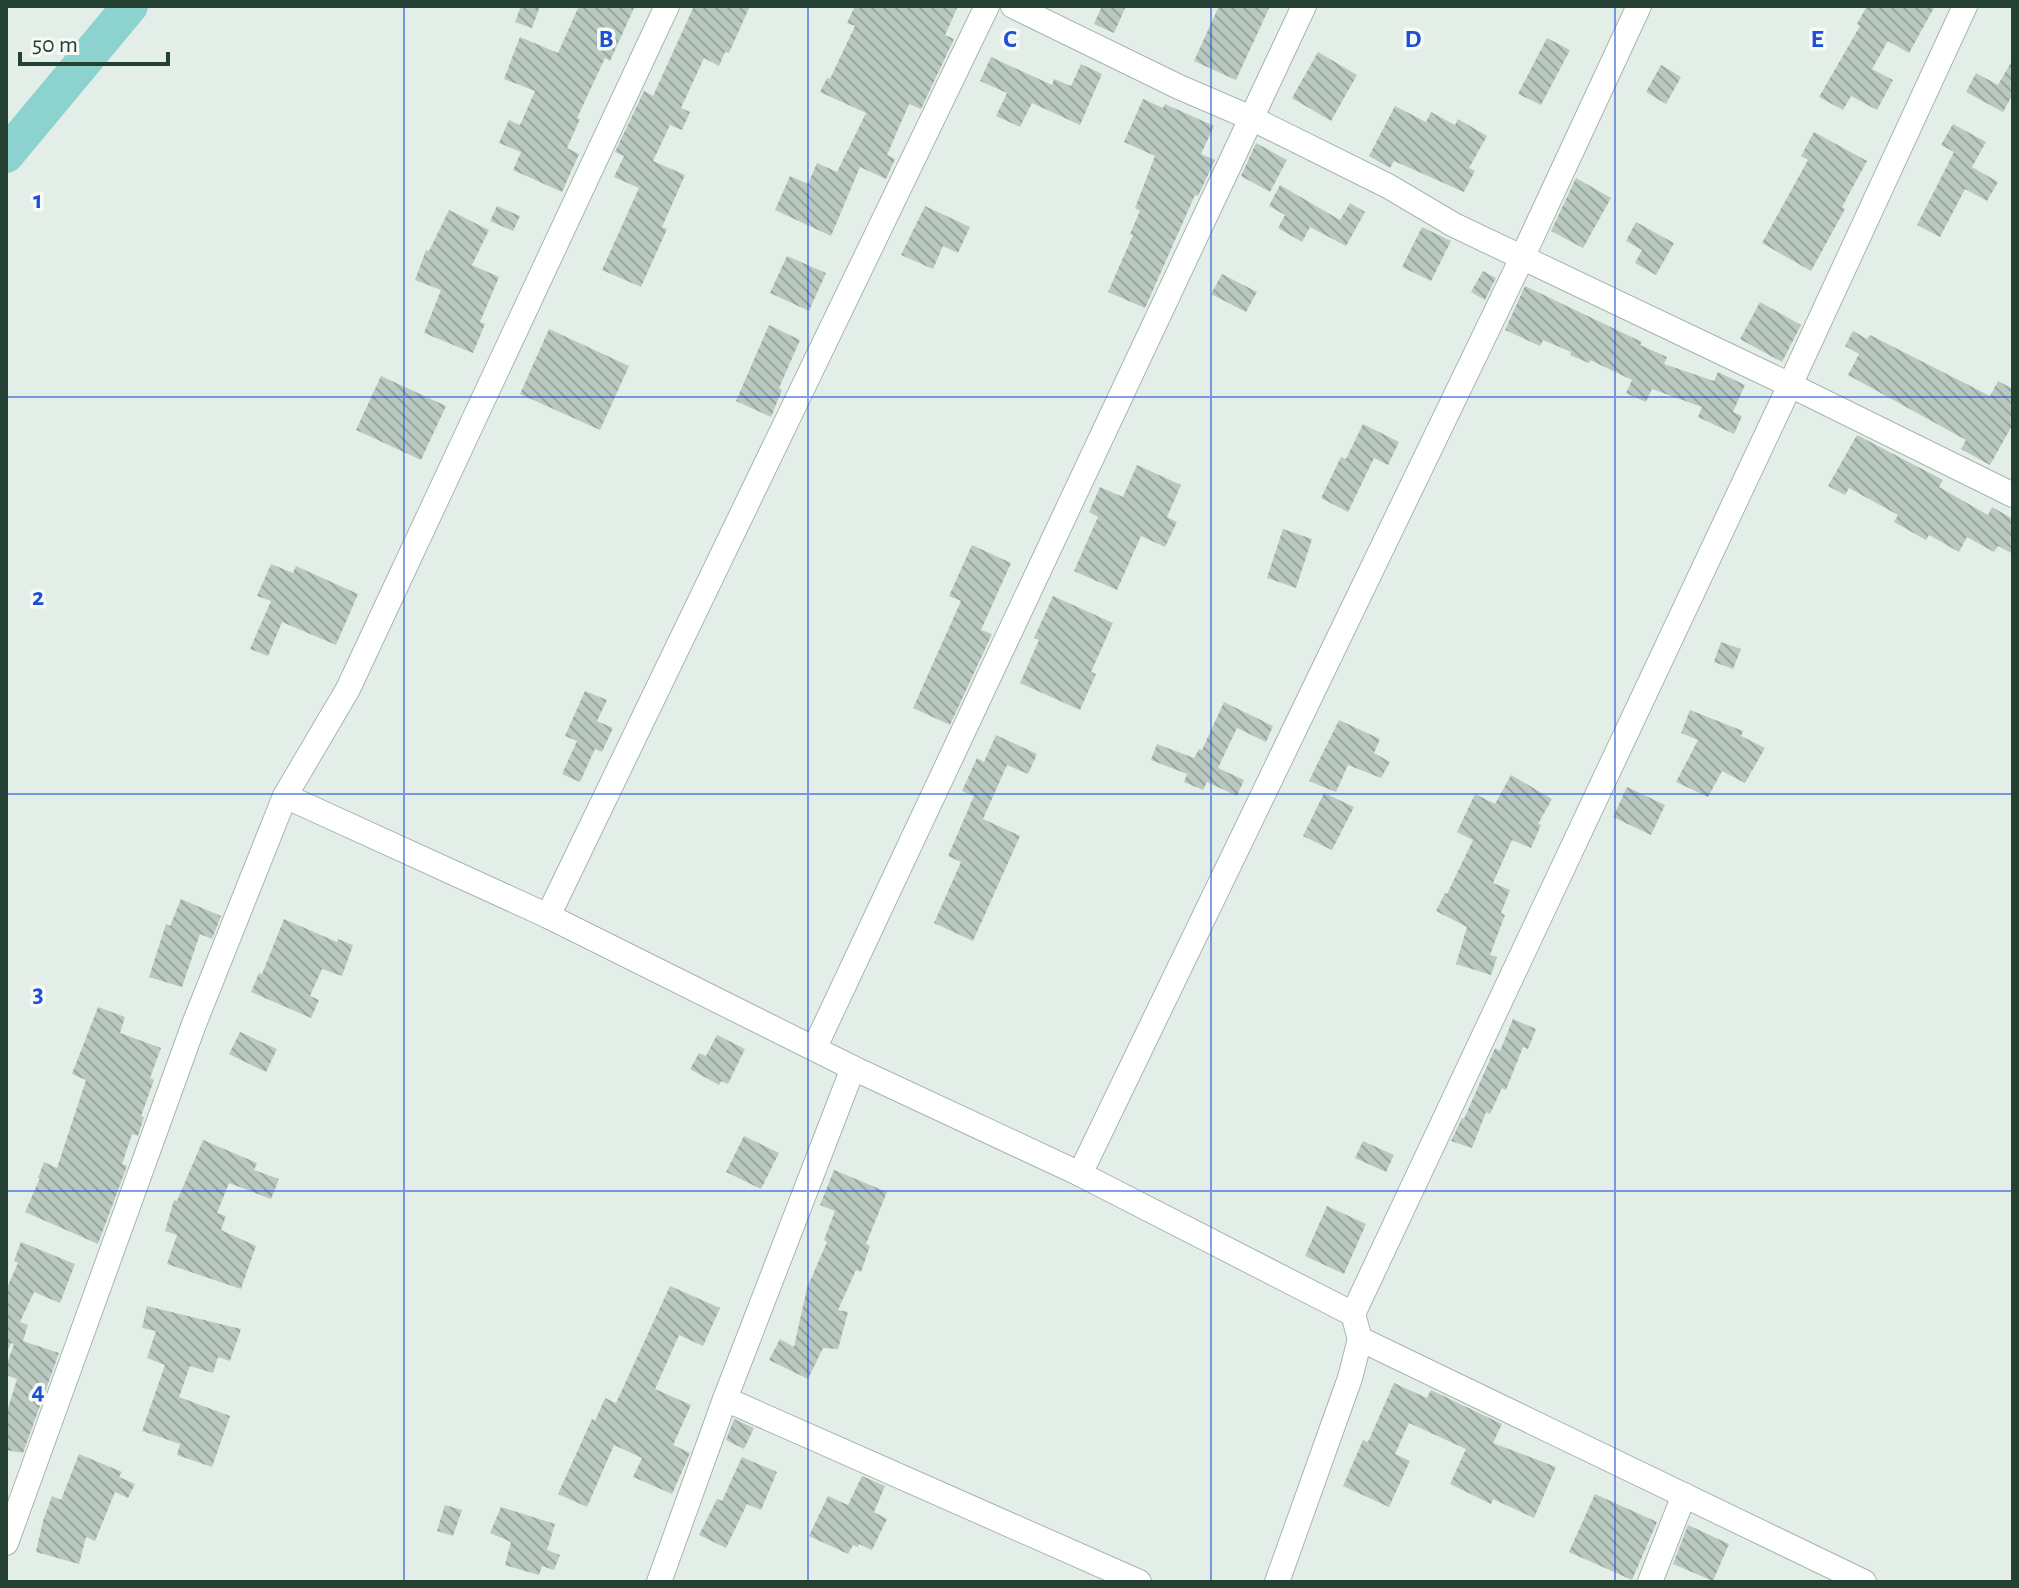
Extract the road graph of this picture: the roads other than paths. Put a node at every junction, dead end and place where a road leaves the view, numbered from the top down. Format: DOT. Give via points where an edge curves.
graph roads {
  1 [pos="667,6"];
  2 [pos="987,6"];
  3 [pos="1013,6"];
  4 [pos="1304,6"];
  5 [pos="1639,6"];
  6 [pos="1965,6"];
  7 [pos="1251,118"];
  8 [pos="1522,258"];
  9 [pos="1790,385"];
  10 [pos="2013,495"];
  11 [pos="285,796"];
  12 [pos="548,916"];
  13 [pos="815,1047"];
  14 [pos="853,1068"];
  15 [pos="1080,1174"];
  16 [pos="1353,1314"];
  17 [pos="1360,1339"];
  18 [pos="725,1399"];
  19 [pos="1684,1495"];
  20 [pos="6,1543"];
  21 [pos="659,1582"];
  22 [pos="1139,1582"];
  23 [pos="1277,1582"];
  24 [pos="1650,1582"];
  25 [pos="1864,1582"];
  1 -- 11 [label="street" via="348,689"];
  2 -- 12 [label="street"];
  3 -- 7 [label="street"];
  4 -- 7 [label="street"];
  5 -- 8 [label="street"];
  6 -- 9 [label="street"];
  7 -- 8 [label="street"];
  7 -- 13 [label="street"];
  8 -- 9 [label="street"];
  8 -- 15 [label="street"];
  9 -- 10 [label="street"];
  9 -- 16 [label="street"];
  11 -- 12 [label="street"];
  11 -- 20 [label="street" via="194,1024"];
  12 -- 13 [label="street"];
  13 -- 14 [label="street"];
  14 -- 15 [label="street"];
  14 -- 18 [label="street"];
  15 -- 16 [label="street"];
  16 -- 17 [label="street"];
  17 -- 19 [label="street"];
  17 -- 23 [label="street"];
  18 -- 21 [label="street"];
  18 -- 22 [label="street"];
  19 -- 24 [label="street"];
  19 -- 25 [label="street"];
}
